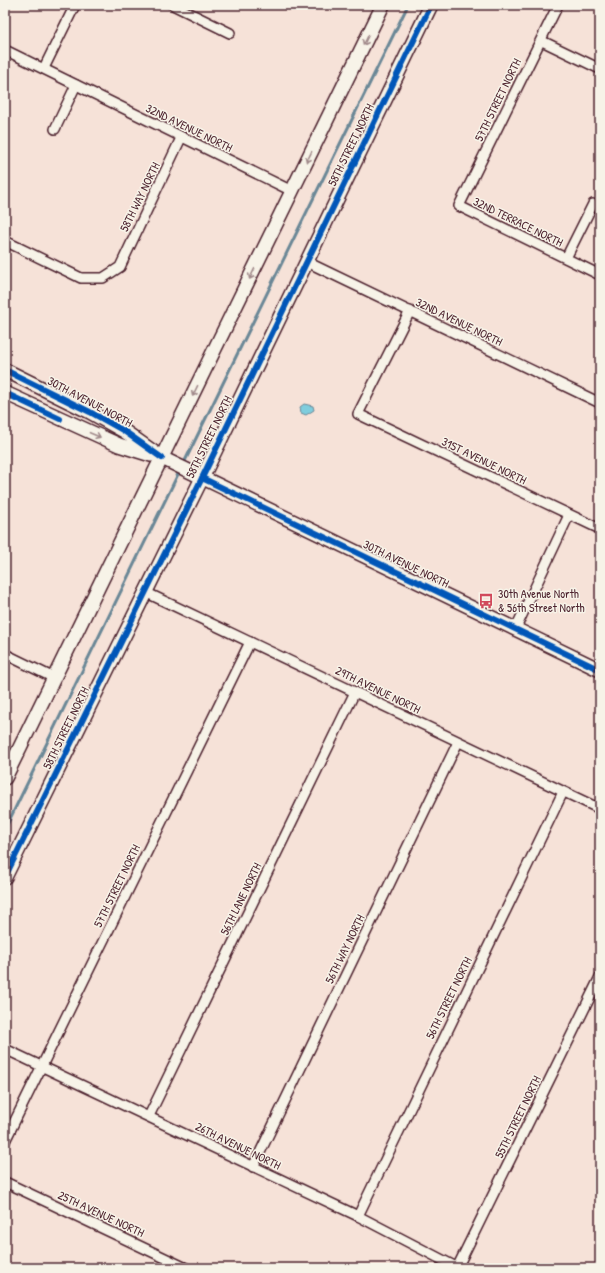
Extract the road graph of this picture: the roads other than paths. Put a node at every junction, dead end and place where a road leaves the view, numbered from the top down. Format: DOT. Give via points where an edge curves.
graph roads {
  1 [pos="75,5"];
  2 [pos="173,5"];
  3 [pos="383,5"];
  4 [pos="431,5"];
  5 [pos="558,5"];
  6 [pos="230,33"];
  7 [pos="542,41"];
  8 [pos="5,50"];
  9 [pos="44,68"];
  10 [pos="600,69"];
  11 [pos="76,85"];
  12 [pos="55,129"];
  13 [pos="181,138"];
  14 [pos="292,191"];
  15 [pos="593,204"];
  16 [pos="459,206"];
  17 [pos="5,241"];
  18 [pos="566,258"];
  19 [pos="307,262"];
  20 [pos="600,275"];
  21 [pos="410,312"];
  22 [pos="5,370"];
  23 [pos="5,393"];
  24 [pos="600,403"];
  25 [pos="166,460"];
  26 [pos="197,476"];
  27 [pos="569,515"];
  28 [pos="600,529"];
  29 [pos="145,592"];
  30 [pos="515,630"];
  31 [pos="250,642"];
  32 [pos="5,654"];
  33 [pos="600,670"];
  34 [pos="54,678"];
  35 [pos="355,692"];
  36 [pos="458,742"];
  37 [pos="5,778"];
  38 [pos="563,792"];
  39 [pos="600,810"];
  40 [pos="5,877"];
  41 [pos="600,977"];
  42 [pos="5,1049"];
  43 [pos="41,1067"];
  44 [pos="149,1116"];
  45 [pos="5,1141"];
  46 [pos="253,1166"];
  47 [pos="5,1182"];
  48 [pos="358,1216"];
  49 [pos="186,1268"];
  50 [pos="458,1268"];
  1 -- 9 [label="street"];
  2 -- 6 [label="street"];
  3 -- 14 [label="street, one-way"];
  4 -- 19 [label="street, 58TH STREET NORTH"];
  5 -- 7 [label="street, 57TH STREET NORTH"];
  7 -- 10 [label="street"];
  7 -- 16 [label="street, 57TH STREET NORTH"];
  8 -- 9 [label="street, 32ND AVENUE NORTH"];
  9 -- 11 [label="street, 32ND AVENUE NORTH"];
  11 -- 12 [label="street"];
  11 -- 13 [label="street, 32ND AVENUE NORTH"];
  13 -- 14 [label="street, 32ND AVENUE NORTH"];
  13 -- 17 [label="street, 58TH WAY NORTH" via="120,267 103,278 81,278"];
  14 -- 25 [label="street, one-way"];
  15 -- 18 [label="street, 32ND TERRACE NORTH"];
  16 -- 18 [label="street, 32ND TERRACE NORTH"];
  18 -- 20 [label="street, 32ND TERRACE NORTH"];
  19 -- 21 [label="street, 32ND AVENUE NORTH"];
  19 -- 26 [label="street, 58TH STREET NORTH"];
  21 -- 24 [label="street, 32ND AVENUE NORTH"];
  21 -- 27 [label="street, 31ST AVENUE NORTH" via="358,414"];
  22 -- 25 [label="street, 30TH AVENUE NORTH" via="124,431"];
  23 -- 25 [label="street, 30TH AVENUE NORTH, one-way" via="119,445"];
  25 -- 26 [label="street, 30TH AVENUE NORTH"];
  25 -- 34 [label="street"];
  26 -- 29 [label="street, 58TH STREET NORTH"];
  26 -- 30 [label="street, 30TH AVENUE NORTH"];
  27 -- 28 [label="street, 31ST AVENUE NORTH"];
  27 -- 30 [label="street"];
  29 -- 31 [label="street, 29TH AVENUE NORTH"];
  29 -- 40 [label="street, 58TH STREET NORTH"];
  30 -- 33 [label="street, 30TH AVENUE NORTH"];
  31 -- 35 [label="street, 29TH AVENUE NORTH"];
  31 -- 43 [label="street, 57TH STREET NORTH"];
  32 -- 34 [label="street"];
  34 -- 37 [label="street"];
  35 -- 36 [label="street, 29TH AVENUE NORTH"];
  35 -- 44 [label="street, 56TH LANE NORTH"];
  36 -- 38 [label="street, 29TH AVENUE NORTH"];
  36 -- 46 [label="street, 56TH WAY NORTH"];
  38 -- 39 [label="street, 29TH AVENUE NORTH"];
  38 -- 48 [label="street, 56TH STREET NORTH"];
  41 -- 50 [label="street, 55TH STREET NORTH"];
  42 -- 43 [label="street, 26TH AVENUE NORTH"];
  43 -- 44 [label="street, 26TH AVENUE NORTH"];
  43 -- 45 [label="street, 57TH STREET NORTH"];
  44 -- 46 [label="street, 26TH AVENUE NORTH"];
  46 -- 48 [label="street, 26TH AVENUE NORTH"];
  47 -- 49 [label="street, 25TH AVENUE NORTH"];
  48 -- 50 [label="street, 26TH AVENUE NORTH"];
}
